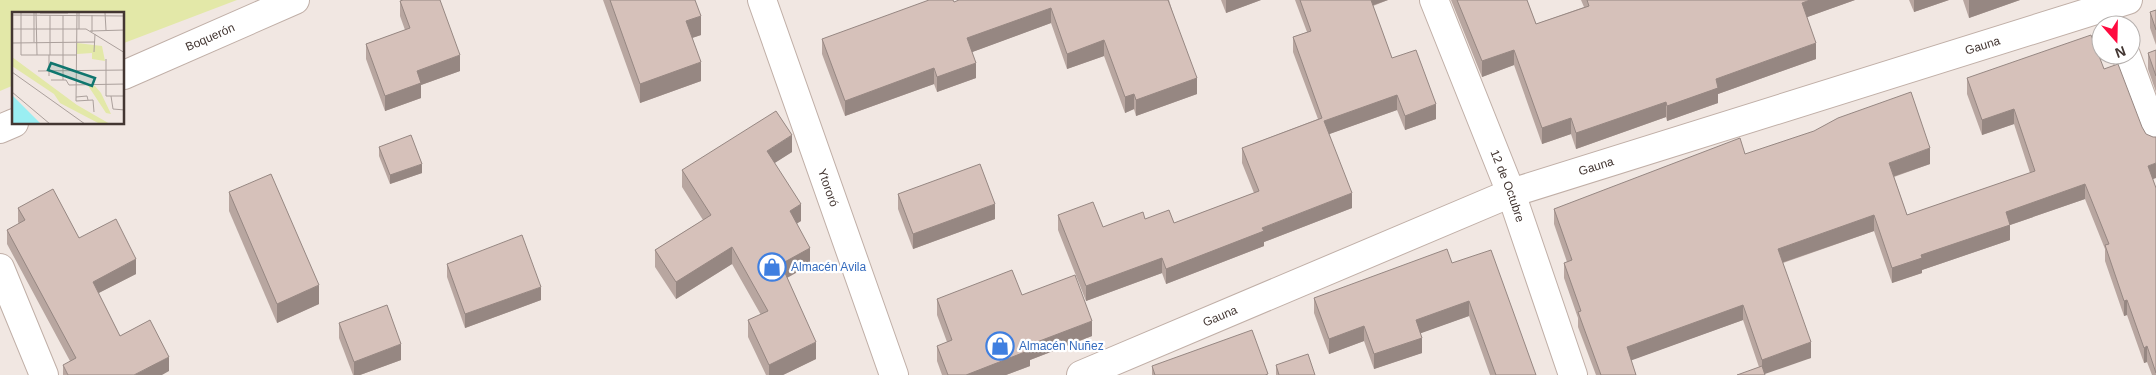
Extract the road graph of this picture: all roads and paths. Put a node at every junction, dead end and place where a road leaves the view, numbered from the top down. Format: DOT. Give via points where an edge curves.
graph roads {
  1 [pos="295,0"];
  2 [pos="762,0"];
  3 [pos="1434,0"];
  4 [pos="2114,8"];
  5 [pos="2130,65"];
  6 [pos="125,75"];
  7 [pos="12,124"];
  8 [pos="0,130"];
  9 [pos="2156,137"];
  10 [pos="1511,193"];
  11 [pos="0,268"];
  12 [pos="44,375"];
  13 [pos="894,375"];
  14 [pos="1081,375"];
  15 [pos="1573,375"];
  1 -- 6 [label="street, Boquerón"];
  2 -- 13 [label="street, Ytororó"];
  3 -- 10 [label="street, 12 de Octubre"];
  4 -- 10 [label="street, Gauna"];
  5 -- 9 [label="street"];
  7 -- 8 [label="street"];
  10 -- 14 [label="street, Gauna"];
  10 -- 15 [label="street, 12 de Octubre"];
  11 -- 12 [label="street"];
}
